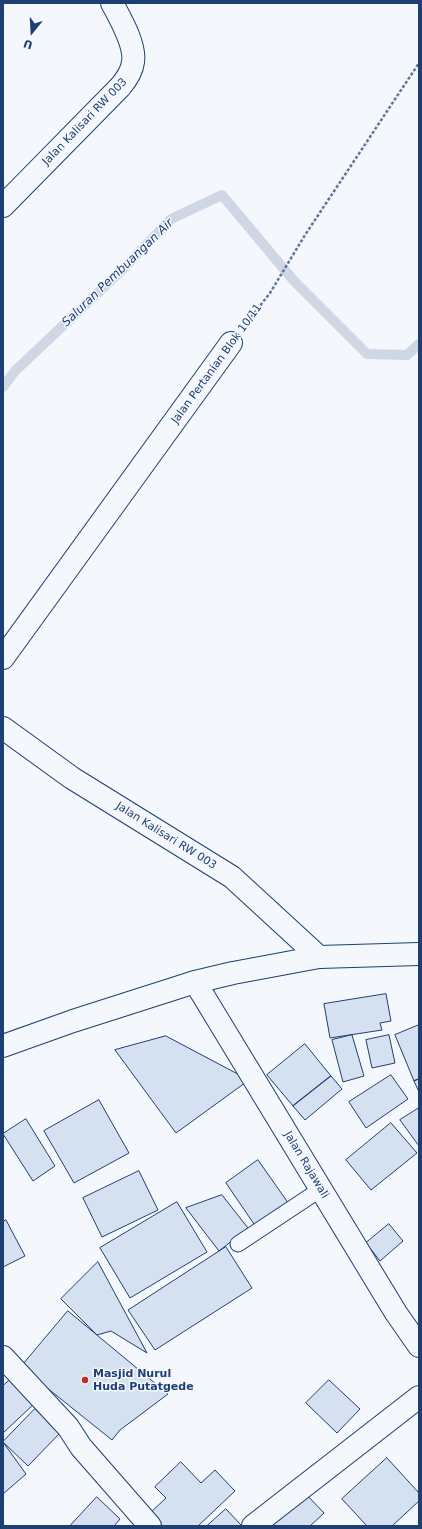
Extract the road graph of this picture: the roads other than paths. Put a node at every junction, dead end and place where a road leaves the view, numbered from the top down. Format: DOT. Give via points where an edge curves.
graph roads {
  1 [pos="112,3"];
  2 [pos="3,206"];
  3 [pos="231,343"];
  4 [pos="3,658"];
  5 [pos="3,728"];
  6 [pos="419,954"];
  7 [pos="319,957"];
  8 [pos="196,982"];
  9 [pos="3,1046"];
  10 [pos="321,1189"];
  11 [pos="238,1244"];
  12 [pos="419,1346"];
  13 [pos="3,1357"];
  14 [pos="419,1397"];
  15 [pos="150,1526"];
  16 [pos="252,1526"];
  1 -- 2 [label="street, Jalan Kalisari RW 003" via="134,50 129,75"];
  3 -- 4 [label="street, Jalan Pertanian Blok 10/11"];
  5 -- 7 [label="street, Jalan Kalisari RW 003" via="72,778 232,877"];
  6 -- 7 [label="street"];
  7 -- 8 [label="street"];
  8 -- 9 [label="street"];
  8 -- 10 [label="street, Jalan Rajawali"];
  10 -- 11 [label="lane"];
  10 -- 12 [label="street, Jalan Rajawali" via="396,1313"];
  13 -- 15 [label="street" via="68,1427 81,1447"];
  14 -- 16 [label="street"];
}
